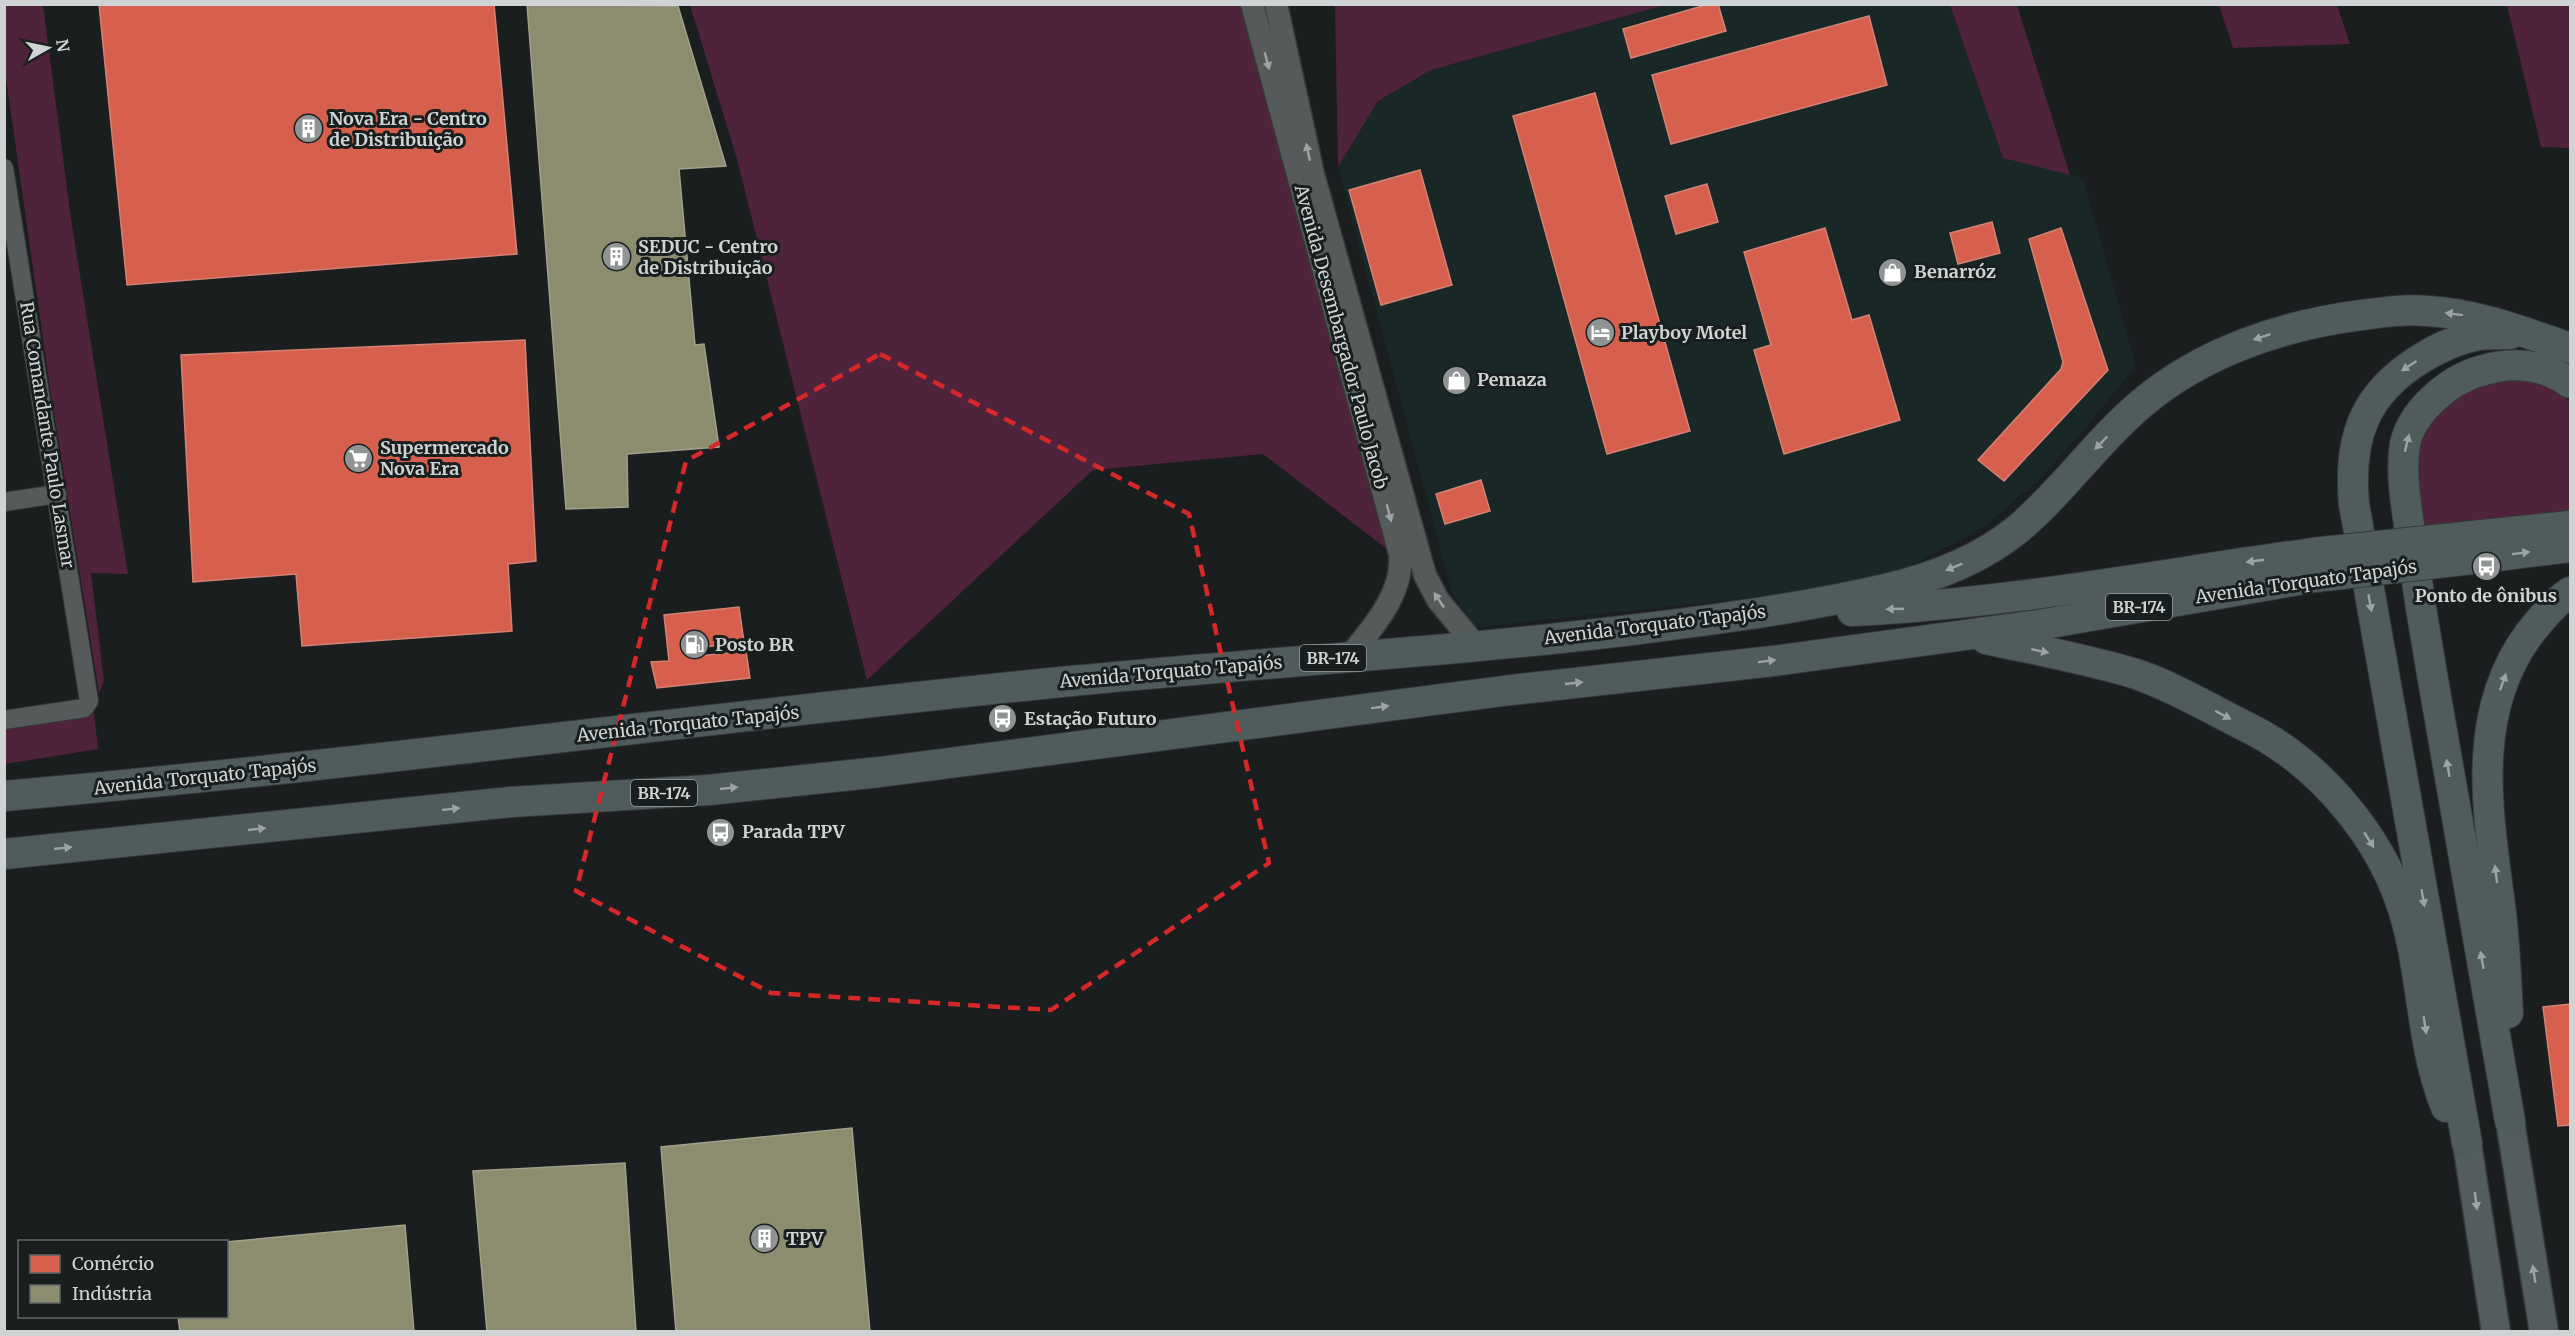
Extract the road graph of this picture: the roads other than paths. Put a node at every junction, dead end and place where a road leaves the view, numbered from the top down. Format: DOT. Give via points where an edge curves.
graph roads {
  1 [pos="1252,4"];
  2 [pos="1276,4"];
  3 [pos="4,168"];
  4 [pos="13,278"];
  5 [pos="2524,333"];
  6 [pos="2571,348"];
  7 [pos="2571,383"];
  8 [pos="57,494"];
  9 [pos="4,502"];
  10 [pos="2571,526"];
  11 [pos="2571,547"];
  12 [pos="2472,548"];
  13 [pos="2314,565"];
  14 [pos="2571,592"];
  15 [pos="1748,615"];
  16 [pos="1962,635"];
  17 [pos="1476,646"];
  18 [pos="1349,657"];
  19 [pos="4,720"];
  20 [pos="4,796"];
  21 [pos="4,854"];
  22 [pos="2510,1121"];
  23 [pos="2468,1143"];
  24 [pos="2496,1332"];
  25 [pos="2544,1332"];
  1 -- 18 [label="street, Avenida Desembargador Paulo Jacob, one-way" via="1401,554 1402,567 1394,592"];
  17 -- 2 [label="street, Avenida Desembargador Paulo Jacob, one-way" via="1438,600 1425,575 1313,174"];
  3 -- 4 [label="street, Rua Comandante Paulo Lasmar"];
  4 -- 8 [label="street, Rua Comandante Paulo Lasmar"];
  5 -- 6 [label="highway, Avenida Torquato Tapajós / BR-174"];
  5 -- 15 [label="highway, Avenida Torquato Tapajós / BR-174, one-way" via="2464,315 2422,310 2330,319 2253,340 2176,378 2140,404 2021,526 1965,563 1897,586"];
  5 -- 23 [label="highway, one-way" via="2477,335 2457,342 2431,353 2390,380 2376,396 2364,420 2351,475"];
  22 -- 7 [label="highway, one-way" via="2421,614 2403,459 2409,434 2428,404 2473,373 2499,366 2531,365"];
  8 -- 9 [label="street"];
  8 -- 19 [label="street, Rua Comandante Paulo Lasmar" via="89,701 84,708"];
  10 -- 12 [label="highway"];
  12 -- 11 [label="highway, one-way"];
  12 -- 13 [label="highway, bridge"];
  13 -- 15 [label="highway, one-way" via="1924,608"];
  13 -- 16 [label="highway, Avenida Torquato Tapajós / BR-174" via="2038,625"];
  22 -- 14 [label="highway, one-way" via="2510,1042 2487,788 2488,749 2492,717 2513,656 2547,612"];
  15 -- 17 [label="highway, Avenida Torquato Tapajós / BR-174"];
  21 -- 16 [label="highway, Avenida Torquato Tapajós / BR-174, one-way" via="511,802 708,790 880,772"];
  16 -- 23 [label="highway, one-way" via="2139,675 2268,738 2336,796 2383,861 2400,898 2411,937 2430,1060 2451,1120"];
  17 -- 18 [label="highway, Avenida Torquato Tapajós / BR-174"];
  18 -- 20 [label="highway, Avenida Torquato Tapajós / BR-174" via="1068,681 182,781"];
  25 -- 22 [label="main road, one-way"];
  23 -- 24 [label="main road, one-way"];
}
